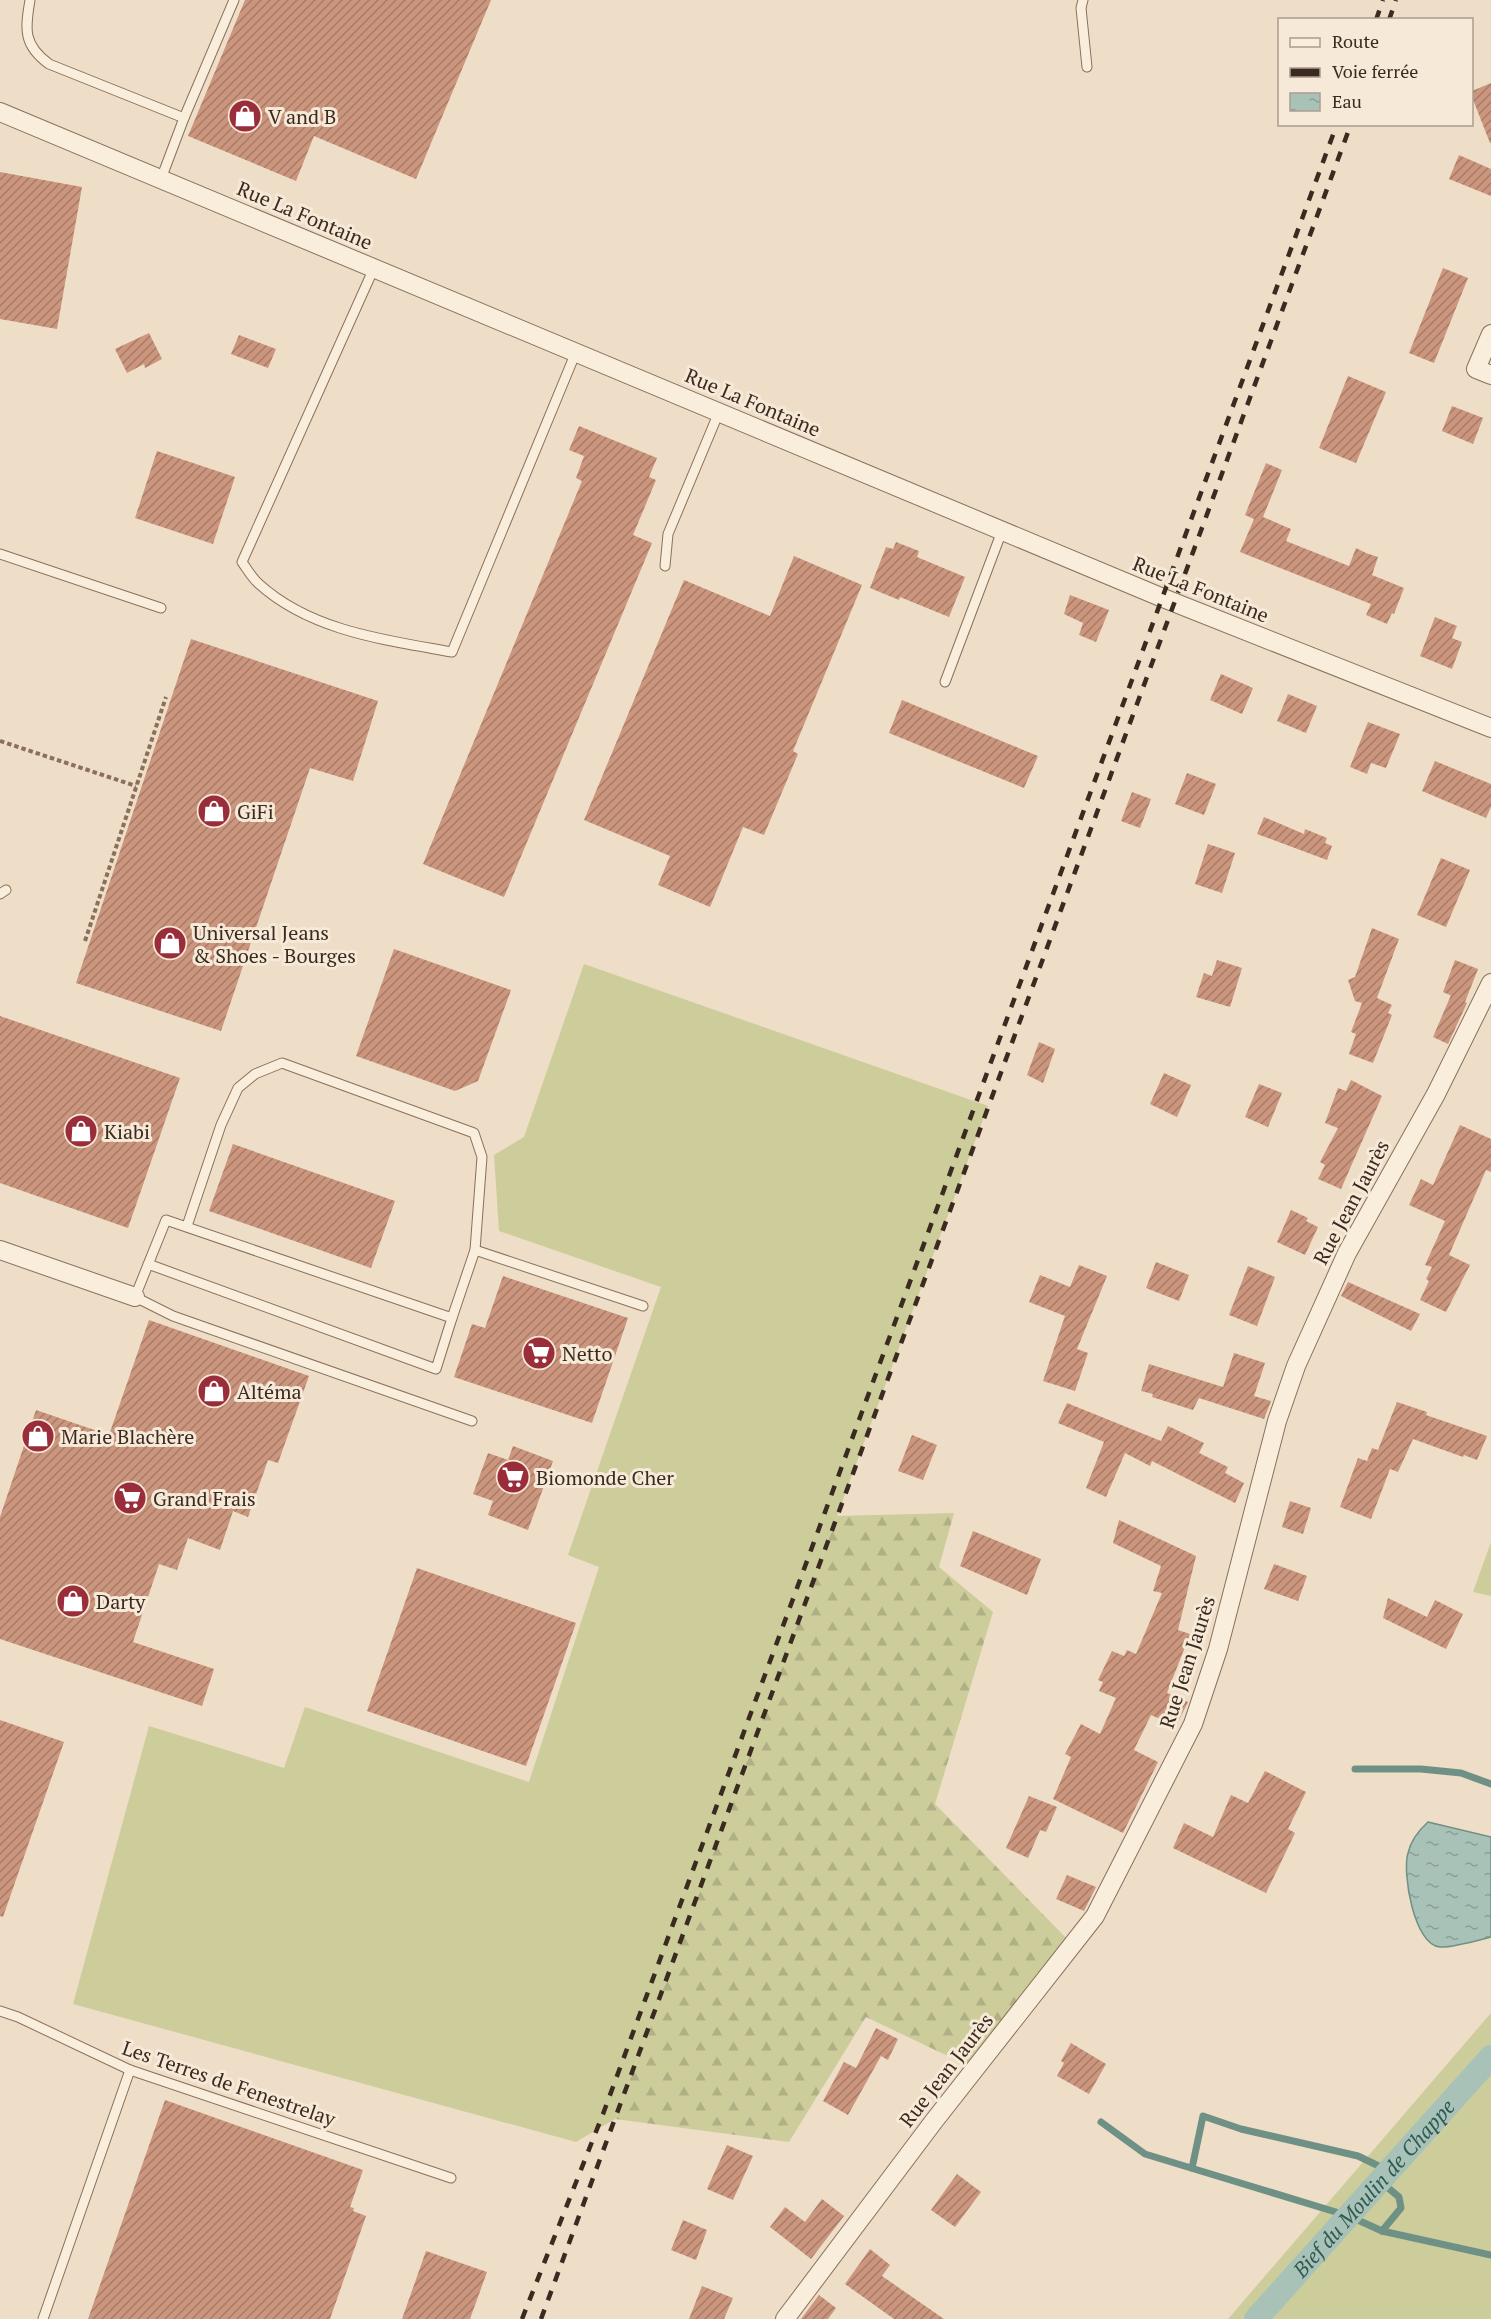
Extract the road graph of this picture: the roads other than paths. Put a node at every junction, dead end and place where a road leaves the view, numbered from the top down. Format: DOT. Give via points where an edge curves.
graph roads {
  1 [pos="30,0"];
  2 [pos="234,0"];
  3 [pos="1083,0"];
  4 [pos="1087,67"];
  5 [pos="0,112"];
  6 [pos="184,117"];
  7 [pos="161,179"];
  8 [pos="374,268"];
  9 [pos="1491,334"];
  10 [pos="576,352"];
  11 [pos="1491,375"];
  12 [pos="719,412"];
  13 [pos="1002,531"];
  14 [pos="0,554"];
  15 [pos="665,566"];
  16 [pos="161,608"];
  17 [pos="945,682"];
  18 [pos="1491,728"];
  19 [pos="1491,983"];
  20 [pos="187,1226"];
  21 [pos="0,1250"];
  22 [pos="475,1250"];
  23 [pos="148,1264"];
  24 [pos="135,1297"];
  25 [pos="643,1306"];
  26 [pos="452,1318"];
  27 [pos="472,1421"];
  28 [pos="0,2011"];
  29 [pos="130,2070"];
  30 [pos="451,2178"];
  31 [pos="43,2319"];
  32 [pos="785,2319"];
  1 -- 6 [label="lane" via="26,24 35,54 49,64"];
  2 -- 6 [label="lane"];
  3 -- 4 [label="lane"];
  5 -- 7 [label="street, Rue La Fontaine"];
  6 -- 7 [label="lane"];
  7 -- 8 [label="street, Rue La Fontaine"];
  8 -- 10 [label="street, Rue La Fontaine"];
  8 -- 10 [label="lane" via="242,562 258,583 287,605 331,626 452,652"];
  9 -- 11 [label="street" via="1476,369"];
  10 -- 12 [label="street, Rue La Fontaine"];
  12 -- 13 [label="street, Rue La Fontaine"];
  12 -- 15 [label="lane" via="668,534"];
  13 -- 17 [label="lane"];
  13 -- 18 [label="street, Rue La Fontaine"];
  14 -- 16 [label="lane"];
  19 -- 32 [label="street, Rue Jean Jaurès" via="1436,1094 1347,1253 1296,1366 1277,1421 1218,1649 1193,1724 1095,1916"];
  20 -- 22 [label="lane" via="238,1088 255,1074 282,1063 474,1133 483,1157"];
  20 -- 23 [label="lane" via="166,1220"];
  20 -- 26 [label="lane"];
  21 -- 24 [label="street"];
  22 -- 25 [label="lane"];
  22 -- 26 [label="lane"];
  23 -- 24 [label="lane"];
  23 -- 26 [label="lane" via="435,1369"];
  24 -- 27 [label="lane" via="173,1316"];
  28 -- 29 [label="lane, Les Terres de Fenestrelay"];
  29 -- 30 [label="lane, Les Terres de Fenestrelay"];
  29 -- 31 [label="lane"];
}
